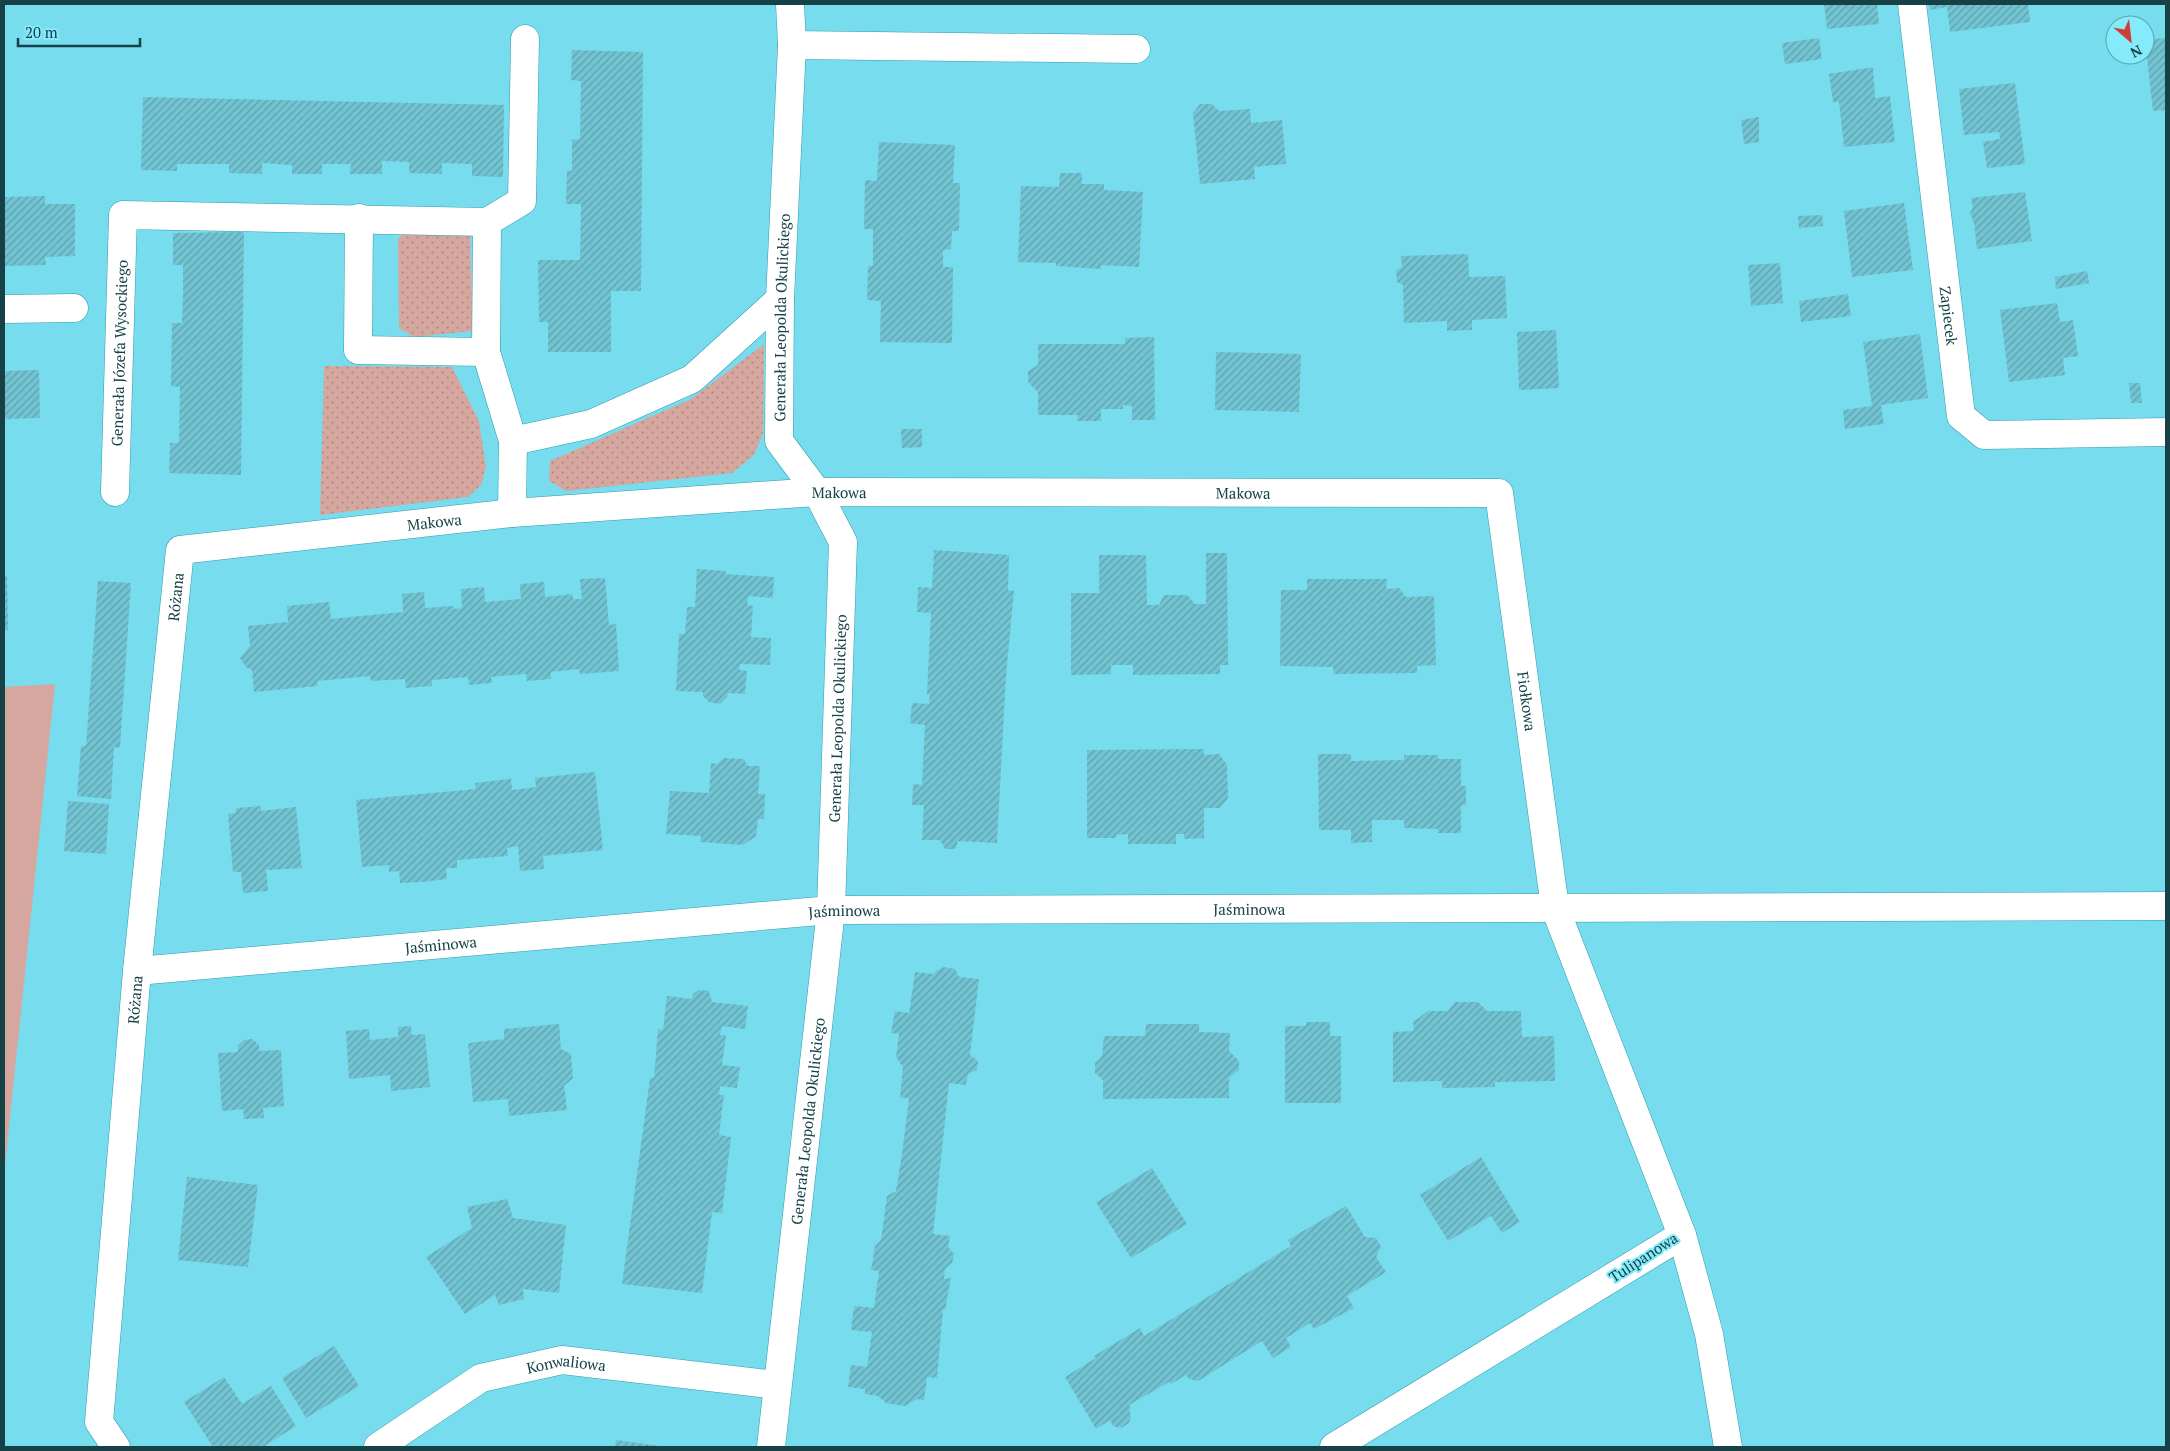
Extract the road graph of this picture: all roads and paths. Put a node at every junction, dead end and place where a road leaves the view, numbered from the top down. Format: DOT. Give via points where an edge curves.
graph roads {
  1 [pos="790,4"];
  2 [pos="1912,4"];
  3 [pos="525,39"];
  4 [pos="792,45"];
  5 [pos="1136,49"];
  6 [pos="360,218"];
  7 [pos="487,222"];
  8 [pos="780,298"];
  9 [pos="74,308"];
  10 [pos="4,309"];
  11 [pos="486,352"];
  12 [pos="2166,432"];
  13 [pos="513,441"];
  14 [pos="115,492"];
  15 [pos="817,492"];
  16 [pos="1499,493"];
  17 [pos="512,513"];
  18 [pos="180,550"];
  19 [pos="2166,906"];
  20 [pos="1555,908"];
  21 [pos="832,910"];
  22 [pos="137,971"];
  23 [pos="1682,1235"];
  24 [pos="777,1385"];
  25 [pos="116,1447"];
  26 [pos="378,1447"];
  27 [pos="771,1447"];
  28 [pos="1334,1447"];
  29 [pos="1728,1447"];
  1 -- 4 [label="street, Generała Leopolda Okulickiego"];
  2 -- 12 [label="street, Zapiecek" via="1961,416 1984,435"];
  3 -- 7 [label="street" via="522,201"];
  4 -- 5 [label="street"];
  4 -- 8 [label="street, Generała Leopolda Okulickiego"];
  6 -- 7 [label="street"];
  6 -- 11 [label="street" via="358,350"];
  6 -- 14 [label="street, Generała Józefa Wysockiego" via="123,215"];
  7 -- 11 [label="street"];
  8 -- 13 [label="street" via="692,379 591,424"];
  8 -- 15 [label="street, Generała Leopolda Okulickiego" via="779,441"];
  9 -- 10 [label="street"];
  11 -- 13 [label="street"];
  13 -- 17 [label="street"];
  15 -- 16 [label="street, Makowa"];
  15 -- 17 [label="street, Makowa"];
  15 -- 21 [label="street, Generała Leopolda Okulickiego" via="843,542"];
  16 -- 20 [label="street, Fiołkowa"];
  17 -- 18 [label="street, Makowa"];
  18 -- 22 [label="street, Różana"];
  19 -- 20 [label="street, Jaśminowa"];
  20 -- 21 [label="street, Jaśminowa"];
  20 -- 23 [label="street, Tulipanowa"];
  21 -- 22 [label="street, Jaśminowa"];
  21 -- 24 [label="street, Generała Leopolda Okulickiego"];
  22 -- 25 [label="street, Różana" via="99,1422"];
  23 -- 28 [label="street, Tulipanowa"];
  23 -- 29 [label="street" via="1709,1334"];
  24 -- 26 [label="street, Konwaliowa" via="562,1360 482,1378"];
  24 -- 27 [label="street, Generała Leopolda Okulickiego"];
}
